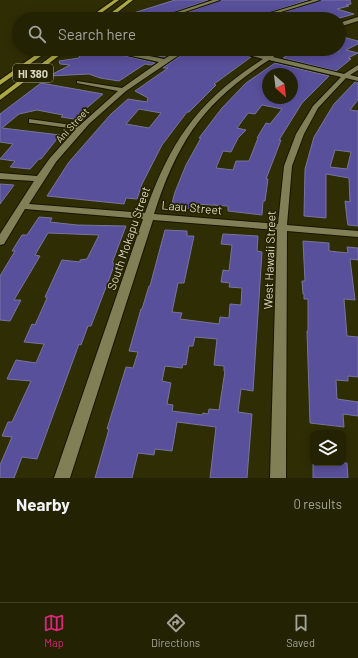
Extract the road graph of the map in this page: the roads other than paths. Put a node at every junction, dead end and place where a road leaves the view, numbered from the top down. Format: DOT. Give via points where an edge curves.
graph roads {
  1 [pos="117,0"];
  2 [pos="131,0"];
  3 [pos="218,0"];
  4 [pos="318,0"];
  5 [pos="100,12"];
  6 [pos="115,12"];
  7 [pos="181,12"];
  8 [pos="277,12"];
  9 [pos="358,19"];
  10 [pos="346,23"];
  11 [pos="38,56"];
  12 [pos="56,56"];
  13 [pos="140,56"];
  14 [pos="173,56"];
  15 [pos="259,56"];
  16 [pos="271,56"];
  17 [pos="268,58"];
  18 [pos="164,61"];
  19 [pos="358,67"];
  20 [pos="344,76"];
  21 [pos="358,79"];
  22 [pos="80,82"];
  23 [pos="0,83"];
  24 [pos="123,90"];
  25 [pos="0,98"];
  26 [pos="32,121"];
  27 [pos="81,128"];
  28 [pos="0,176"];
  29 [pos="40,179"];
  30 [pos="23,206"];
  31 [pos="149,216"];
  32 [pos="282,228"];
  33 [pos="358,234"];
  34 [pos="0,242"];
  35 [pos="62,478"];
  36 [pos="278,478"];
  1 -- 5 [label="main road"];
  2 -- 6 [label="main road"];
  3 -- 7 [label="street"];
  4 -- 8 [label="street"];
  9 -- 10 [label="street"];
  11 -- 23 [label="main road, HI 380"];
  12 -- 25 [label="main road, HI 380"];
  13 -- 18 [label="street"];
  14 -- 18 [label="street, Ani Street"];
  15 -- 17 [label="street"];
  16 -- 17 [label="street, South Mokapu Street"];
  17 -- 20 [label="street"];
  17 -- 31 [label="street, South Mokapu Street" via="241,76 218,96 192,125 166,168"];
  18 -- 24 [label="street, Ani Street"];
  19 -- 20 [label="street, West Hawaii Street"];
  20 -- 21 [label="street"];
  20 -- 32 [label="street, West Hawaii Street" via="315,107 297,141 288,166"];
  22 -- 24 [label="street"];
  24 -- 27 [label="street, Ani Street"];
  26 -- 27 [label="street"];
  27 -- 29 [label="street, Ani Street"];
  28 -- 29 [label="street"];
  29 -- 30 [label="street, Ani Street"];
  30 -- 31 [label="street, Laau Street"];
  30 -- 34 [label="street, Ani Street"];
  31 -- 32 [label="street, Laau Street"];
  31 -- 35 [label="street, South Mokapu Street"];
  32 -- 33 [label="street, Laau Street"];
  32 -- 36 [label="street, West Hawaii Street"];
}
